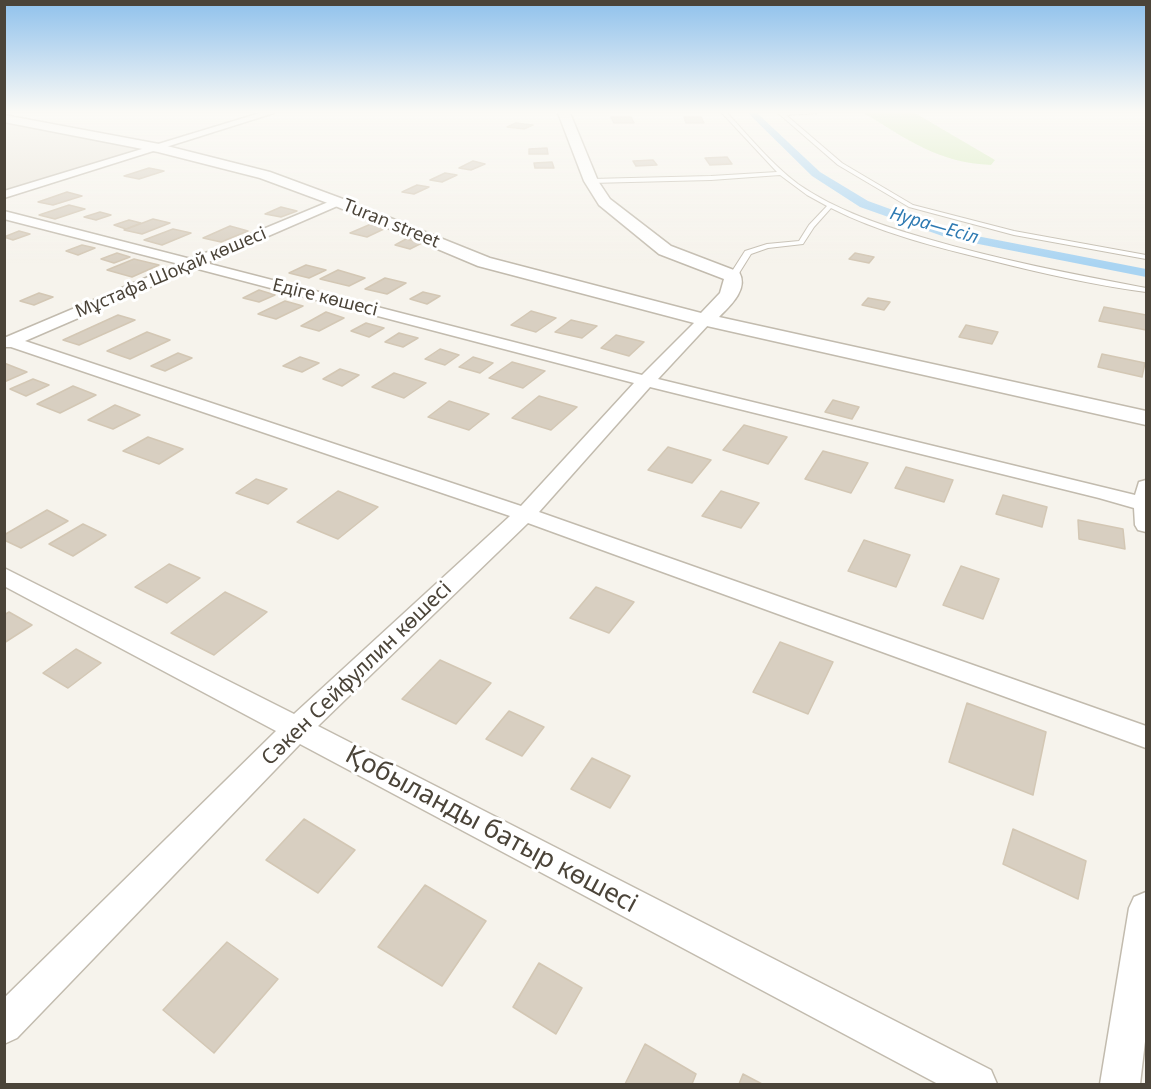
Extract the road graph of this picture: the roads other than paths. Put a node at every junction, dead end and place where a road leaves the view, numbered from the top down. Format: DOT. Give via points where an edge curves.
graph roads {
  1 [pos="107,164"];
  2 [pos="221,164"];
  3 [pos="584,164"];
  4 [pos="773,164"];
  5 [pos="840,164"];
  6 [pos="782,173"];
  7 [pos="591,181"];
  8 [pos="4,195"];
  9 [pos="338,202"];
  10 [pos="830,206"];
  11 [pos="4,215"];
  12 [pos="1146,257"];
  13 [pos="190,264"];
  14 [pos="733,276"];
  15 [pos="1146,290"];
  16 [pos="705,321"];
  17 [pos="8,343"];
  18 [pos="646,381"];
  19 [pos="1146,418"];
  20 [pos="1146,505"];
  21 [pos="525,514"];
  22 [pos="4,576"];
  23 [pos="297,729"];
  24 [pos="1146,737"];
  25 [pos="1146,908"];
  26 [pos="4,1025"];
  27 [pos="977,1084"];
  28 [pos="1120,1084"];
  1 -- 8 [label="street"];
  2 -- 9 [label="street, Turan street" via="265,175"];
  3 -- 7 [label="street"];
  4 -- 6 [label="lane"];
  5 -- 12 [label="lane" via="911,206 1014,233"];
  6 -- 7 [label="lane" via="716,180"];
  6 -- 10 [label="lane"];
  7 -- 14 [label="street" via="604,202 665,250"];
  9 -- 13 [label="street, Мұстафа Шоқай көшесі"];
  9 -- 16 [label="street, Turan street" via="483,262"];
  10 -- 14 [label="lane" via="801,243 767,246 748,253"];
  10 -- 15 [label="lane" via="880,227 961,252"];
  11 -- 13 [label="street, Едіге көшесі"];
  13 -- 17 [label="street, Мұстафа Шоқай көшесі"];
  13 -- 18 [label="street, Едіге көшесі"];
  14 -- 16 [label="street" via="735,284 730,294"];
  16 -- 18 [label="street, Сәкен Сейфуллин көшесі"];
  16 -- 19 [label="street, Turan street"];
  17 -- 21 [label="street"];
  18 -- 20 [label="street, Едіге көшесі"];
  18 -- 21 [label="street, Сәкен Сейфуллин көшесі"];
  21 -- 23 [label="street, Сәкен Сейфуллин көшесі"];
  21 -- 24 [label="street"];
  22 -- 23 [label="street, Қобыланды батыр көшесі"];
  23 -- 26 [label="street, Сәкен Сейфуллин көшесі"];
  23 -- 27 [label="street, Қобыланды батыр көшесі"];
  25 -- 28 [label="street"];
}
